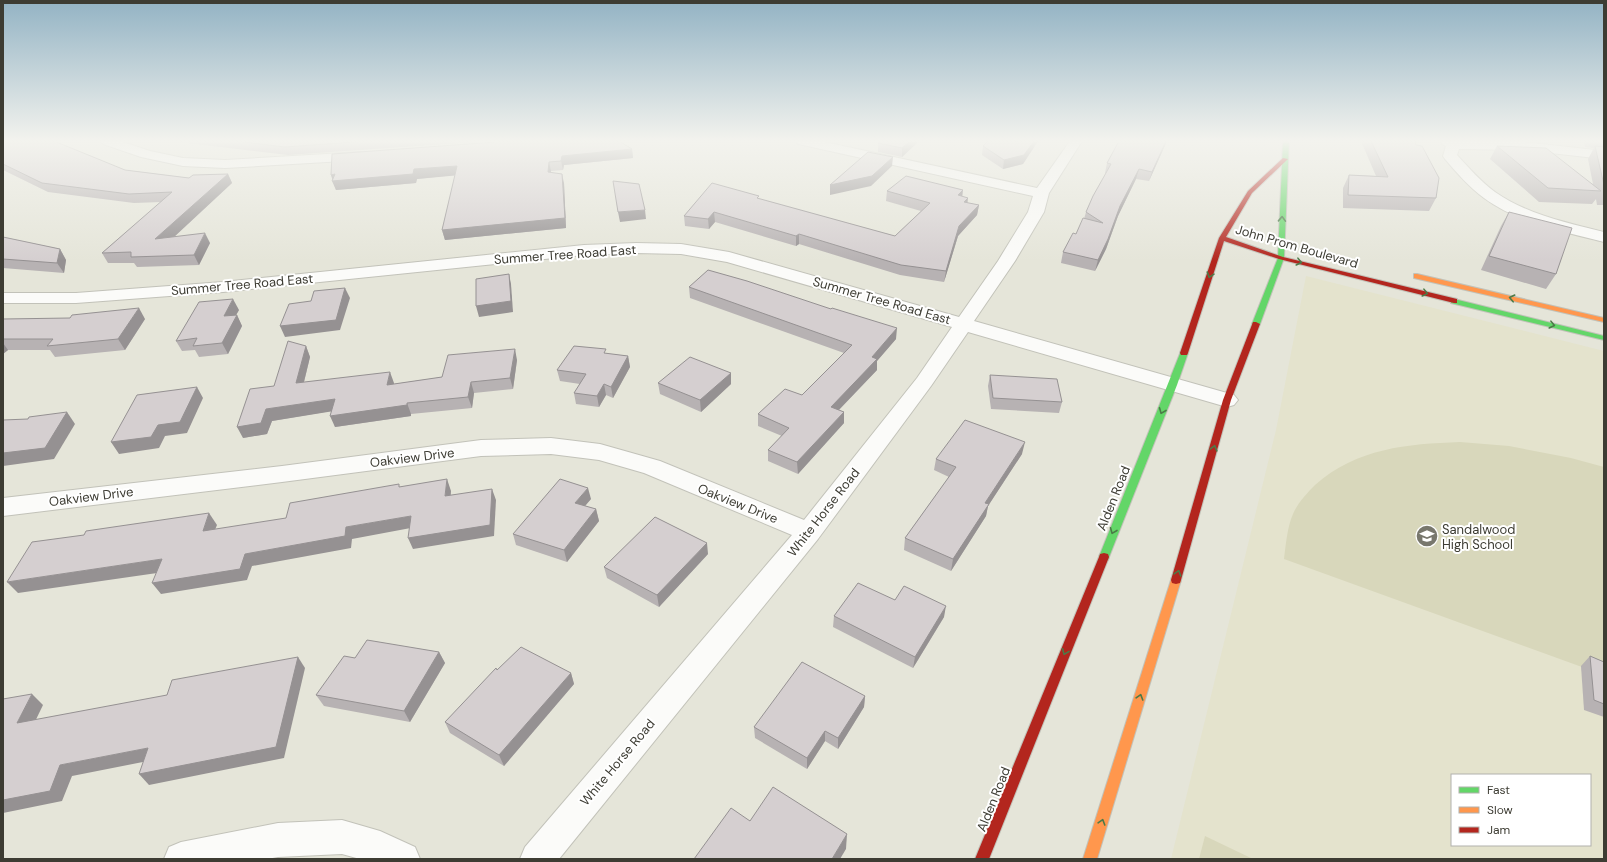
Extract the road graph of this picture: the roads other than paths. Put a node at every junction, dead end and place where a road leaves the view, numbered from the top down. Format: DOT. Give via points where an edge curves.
graph roads {
  1 [pos="990,181"];
  2 [pos="1049,181"];
  3 [pos="1261,181"];
  4 [pos="1282,181"];
  5 [pos="1474,181"];
  6 [pos="1041,193"];
  7 [pos="1604,237"];
  8 [pos="1222,238"];
  9 [pos="1277,244"];
  10 [pos="1281,258"];
  11 [pos="1410,274"];
  12 [pos="3,298"];
  13 [pos="1604,320"];
  14 [pos="964,324"];
  15 [pos="1604,338"];
  16 [pos="1173,385"];
  17 [pos="1227,400"];
  18 [pos="3,507"];
  19 [pos="809,532"];
  20 [pos="181,859"];
  21 [pos="403,859"];
  22 [pos="537,859"];
  23 [pos="982,859"];
  24 [pos="1090,859"];
  1 -- 6 [label="street"];
  2 -- 6 [label="street, White Horse Road"];
  3 -- 8 [label="street, Alden Road" via="1250,192"];
  9 -- 4 [label="street, one-way"];
  5 -- 7 [label="street" via="1494,198 1514,208 1568,228"];
  6 -- 14 [label="street, White Horse Road" via="1036,212"];
  8 -- 9 [label="street, John Prom Boulevard"];
  8 -- 10 [label="street, John Prom Boulevard"];
  8 -- 16 [label="street, Alden Road, one-way"];
  9 -- 10 [label="street"];
  10 -- 15 [label="street, John Prom Boulevard, one-way"];
  10 -- 17 [label="street"];
  13 -- 11 [label="street, one-way"];
  12 -- 14 [label="street, Summer Tree Road East" via="76,298 223,287 584,250 681,249 729,257"];
  14 -- 16 [label="street, Summer Tree Road East"];
  14 -- 19 [label="street, White Horse Road" via="924,382"];
  16 -- 17 [label="street, Summer Tree Road East"];
  16 -- 23 [label="street, Alden Road, one-way"];
  24 -- 17 [label="street, one-way" via="1188,543"];
  18 -- 19 [label="street, Oakview Drive" via="481,448 551,446 600,452 652,468"];
  19 -- 22 [label="street, White Horse Road"];
  20 -- 21 [label="street" via="278,840 342,837 380,848"];
}
